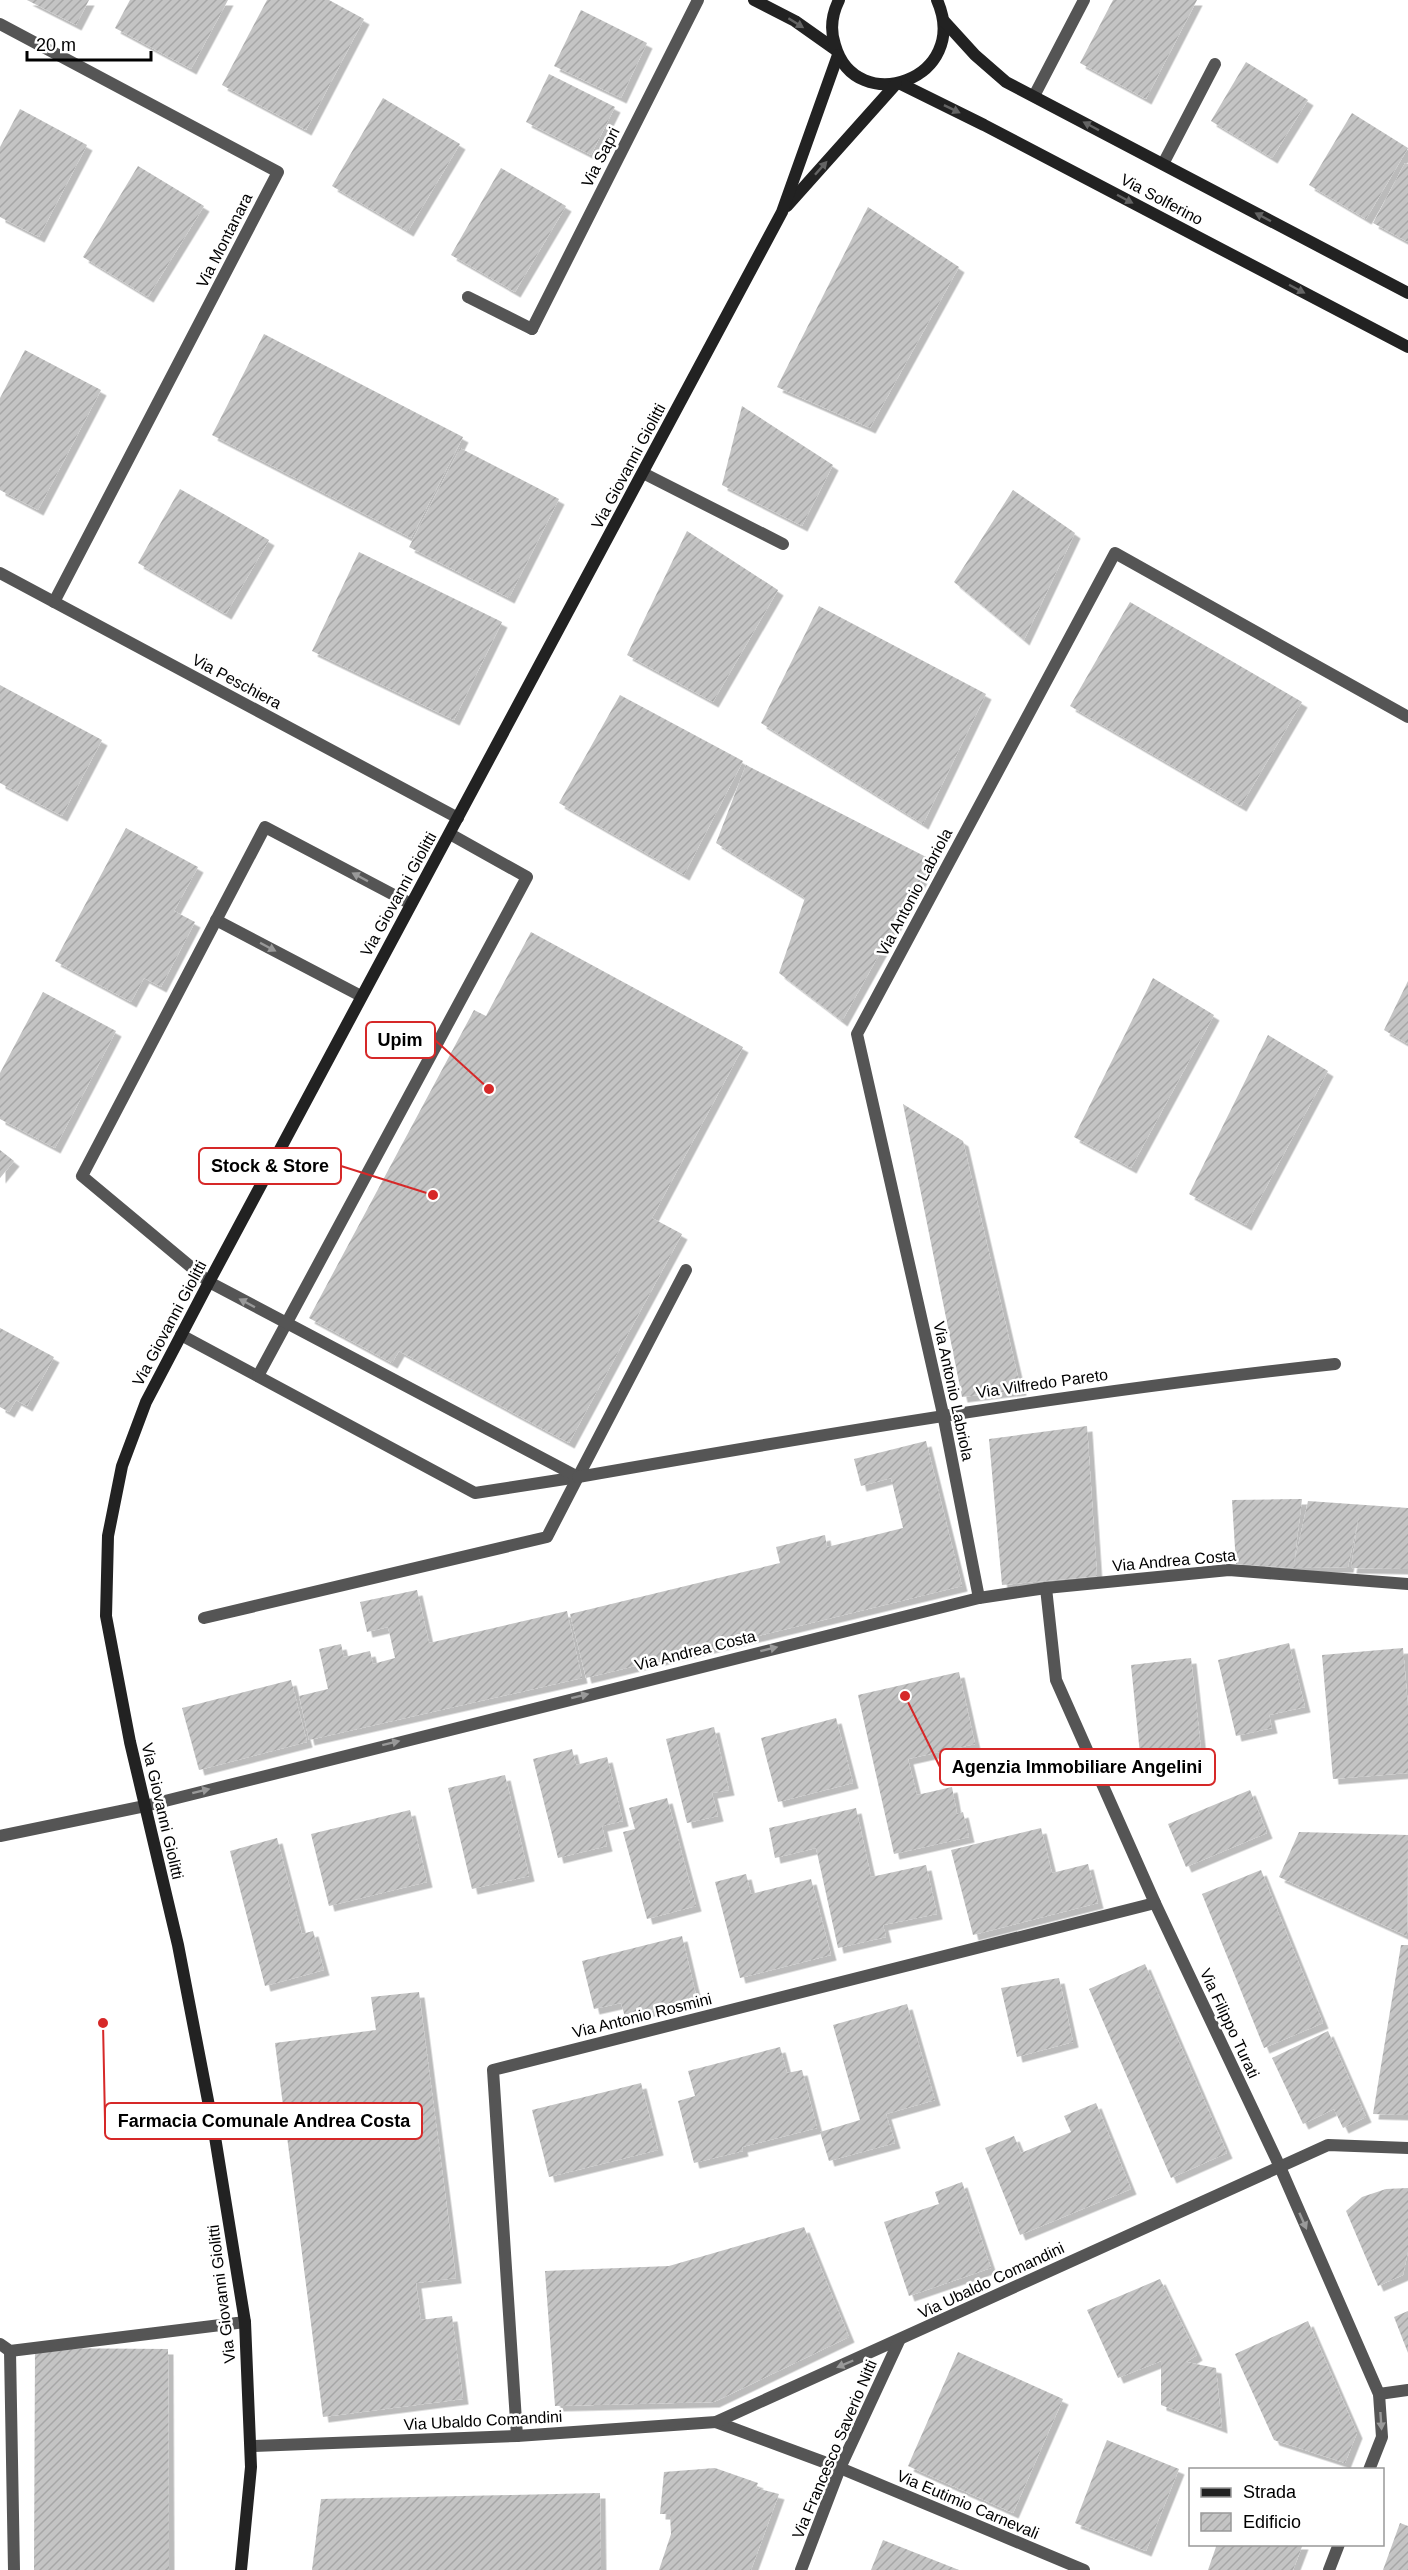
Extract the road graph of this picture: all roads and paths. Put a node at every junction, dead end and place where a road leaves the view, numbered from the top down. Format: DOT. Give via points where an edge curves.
graph roads {
  1 [pos="698,0"];
  2 [pos="754,0"];
  3 [pos="839,0"];
  4 [pos="1084,0"];
  5 [pos="941,8"];
  6 [pos="0,24"];
  7 [pos="837,53"];
  8 [pos="1215,64"];
  9 [pos="897,84"];
  10 [pos="1034,96"];
  11 [pos="1163,164"];
  12 [pos="782,212"];
  13 [pos="1408,293"];
  14 [pos="468,297"];
  15 [pos="1408,347"];
  16 [pos="643,472"];
  17 [pos="783,544"];
  18 [pos="0,573"];
  19 [pos="54,602"];
  20 [pos="1408,717"];
  21 [pos="458,818"];
  22 [pos="450,834"];
  23 [pos="411,904"];
  24 [pos="216,920"];
  25 [pos="361,996"];
  26 [pos="686,1270"];
  27 [pos="209,1282"];
  28 [pos="286,1324"];
  29 [pos="181,1335"];
  30 [pos="1335,1364"];
  31 [pos="258,1376"];
  32 [pos="943,1414"];
  33 [pos="578,1477"];
  34 [pos="1408,1584"];
  35 [pos="1046,1588"];
  36 [pos="979,1598"];
  37 [pos="204,1618"];
  38 [pos="145,1806"];
  39 [pos="0,1836"];
  40 [pos="1155,1903"];
  41 [pos="1408,2148"];
  42 [pos="1280,2167"];
  43 [pos="245,2322"];
  44 [pos="899,2341"];
  45 [pos="5,2347"];
  46 [pos="1408,2390"];
  47 [pos="1379,2394"];
  48 [pos="716,2422"];
  49 [pos="517,2436"];
  50 [pos="251,2446"];
  51 [pos="840,2468"];
  52 [pos="1369,2468"];
  53 [pos="1338,2546"];
  54 [pos="14,2570"];
  55 [pos="241,2570"];
  56 [pos="801,2570"];
  57 [pos="1084,2570"];
  58 [pos="1329,2570"];
  1 -- 14 [label="street, Via Sapri" via="532,329"];
  2 -- 7 [label="street, Via Solferino, one-way" via="795,21"];
  3 -- 7 [label="street" via="832,18"];
  4 -- 10 [label="street"];
  5 -- 9 [label="street, Via Solferino" via="944,38 938,54 915,78"];
  5 -- 10 [label="street, Via Solferino" via="975,55 1006,82"];
  6 -- 19 [label="street, Via Montanara" via="278,172"];
  7 -- 9 [label="street, Via Solferino" via="862,78 878,84"];
  7 -- 12 [label="street, Via Giovanni Giolitti"];
  8 -- 11 [label="street"];
  12 -- 9 [label="street, Via Giovanni Giolitti, one-way"];
  9 -- 15 [label="street, Via Solferino, one-way" via="984,125"];
  11 -- 10 [label="street, Via Solferino, one-way"];
  13 -- 11 [label="street, Via Solferino, one-way"];
  12 -- 16 [label="street, Via Giovanni Giolitti"];
  16 -- 17 [label="street"];
  16 -- 21 [label="street, Via Giovanni Giolitti"];
  18 -- 19 [label="street, Via Peschiera"];
  19 -- 21 [label="street, Via Peschiera"];
  20 -- 32 [label="street, Via Antonio Labriola" via="1115,553 857,1034"];
  21 -- 22 [label="street, Via Giovanni Giolitti"];
  22 -- 23 [label="street, Via Giovanni Giolitti"];
  22 -- 28 [label="street" via="526,877"];
  23 -- 24 [label="street, one-way" via="265,827"];
  23 -- 25 [label="street, Via Giovanni Giolitti"];
  24 -- 25 [label="street, one-way"];
  24 -- 27 [label="street" via="82,1176"];
  25 -- 27 [label="street, Via Giovanni Giolitti"];
  26 -- 33 [label="street"];
  28 -- 27 [label="street, one-way"];
  27 -- 29 [label="street, Via Giovanni Giolitti"];
  28 -- 31 [label="street"];
  28 -- 33 [label="street"];
  29 -- 31 [label="street, Via Vilfredo Pareto"];
  29 -- 38 [label="street, Via Giovanni Giolitti" via="146,1402 122,1466 108,1536 106,1616"];
  30 -- 32 [label="street, Via Vilfredo Pareto"];
  31 -- 33 [label="street, Via Vilfredo Pareto" via="475,1493"];
  32 -- 33 [label="street, Via Vilfredo Pareto"];
  32 -- 36 [label="street, Via Antonio Labriola"];
  33 -- 37 [label="street" via="547,1537"];
  34 -- 35 [label="street, Via Andrea Costa" via="1229,1570"];
  35 -- 36 [label="street, Via Andrea Costa"];
  35 -- 40 [label="street, Via Filippo Turati" via="1056,1680"];
  38 -- 36 [label="street, Via Andrea Costa, one-way"];
  38 -- 39 [label="street, Via Andrea Costa"];
  38 -- 43 [label="street, Via Giovanni Giolitti" via="178,1945"];
  40 -- 42 [label="street, Via Filippo Turati"];
  40 -- 49 [label="street, Via Antonio Rosmini" via="493,2070"];
  41 -- 42 [label="street, Via Ubaldo Comandini" via="1328,2145"];
  42 -- 44 [label="street, Via Ubaldo Comandini"];
  42 -- 47 [label="street, Via Filippo Turati, one-way"];
  43 -- 45 [label="street"];
  43 -- 50 [label="street, Via Giovanni Giolitti"];
  44 -- 48 [label="street, Via Ubaldo Comandini, one-way"];
  44 -- 51 [label="street, Via Francesco Saverio Nitti"];
  45 -- 54 [label="street"];
  46 -- 47 [label="street"];
  47 -- 52 [label="street, Via Filippo Turati, one-way" via="1382,2436"];
  48 -- 49 [label="street, Via Ubaldo Comandini"];
  48 -- 51 [label="street, Via Ubaldo Comandini"];
  49 -- 50 [label="street, Via Ubaldo Comandini"];
  50 -- 55 [label="street, Via Giovanni Giolitti"];
  51 -- 56 [label="street, Via Francesco Saverio Nitti"];
  51 -- 57 [label="street, Via Eutimio Carnevali"];
  53 -- 58 [label="street"];
}
